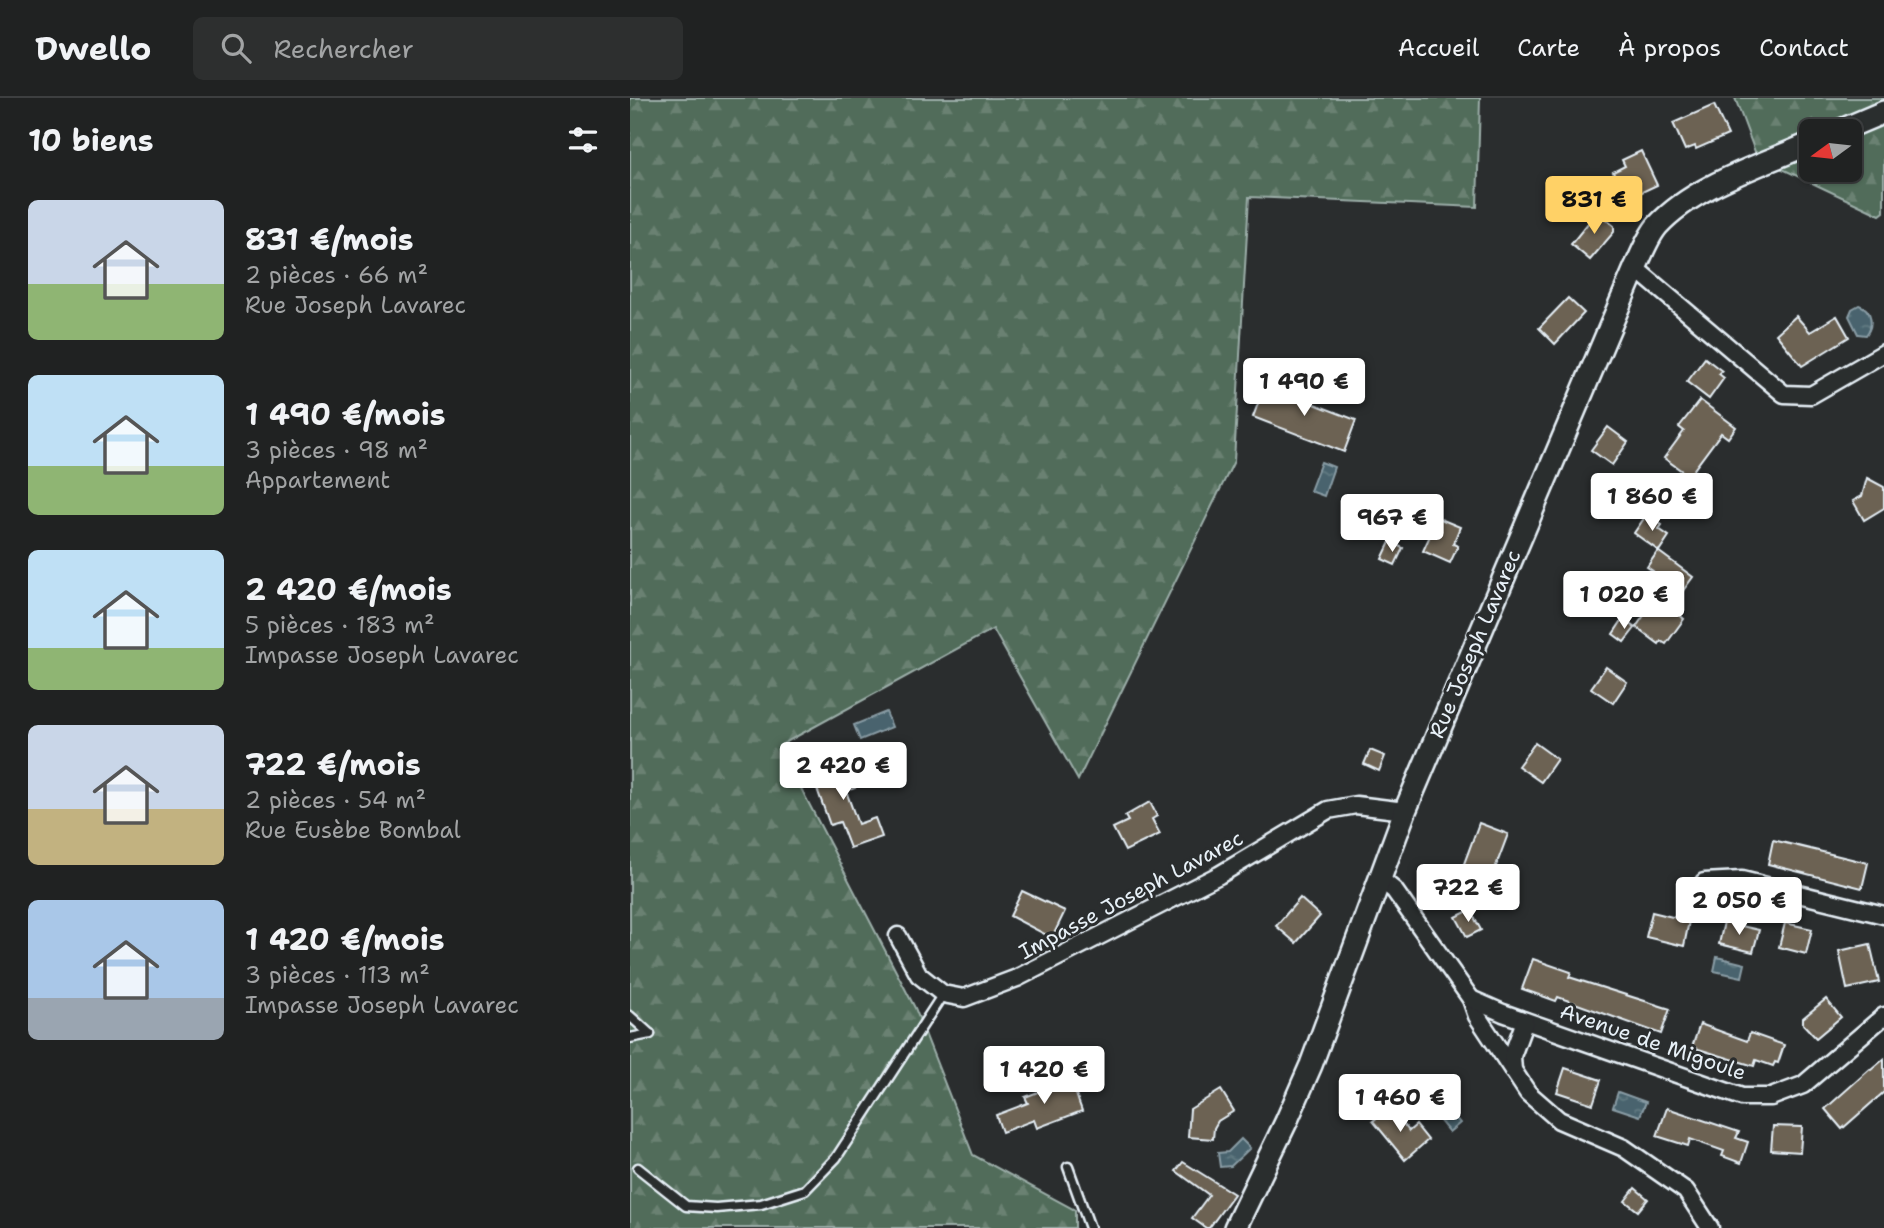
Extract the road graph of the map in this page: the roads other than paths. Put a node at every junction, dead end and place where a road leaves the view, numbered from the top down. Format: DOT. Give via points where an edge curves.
graph roads {
  1 [pos="1884,112"];
  2 [pos="1862,121"];
  3 [pos="1799,149"];
  4 [pos="1635,268"];
  5 [pos="1884,353"];
  6 [pos="1405,811"];
  7 [pos="1379,878"];
  8 [pos="1704,882"];
  9 [pos="1884,915"];
  10 [pos="898,936"];
  11 [pos="943,994"];
  12 [pos="1471,999"];
  13 [pos="630,1016"];
  14 [pos="1884,1016"];
  15 [pos="1525,1021"];
  16 [pos="630,1038"];
  17 [pos="1513,1071"];
  18 [pos="1068,1167"];
  19 [pos="638,1168"];
  20 [pos="1090,1228"];
  21 [pos="1234,1228"];
  22 [pos="1710,1228"];
  1 -- 2 [label="street"];
  3 -- 4 [label="street, Rue Joseph Lavarec" via="1680,204 1656,227"];
  4 -- 5 [label="street" via="1784,394 1811,395"];
  4 -- 6 [label="street, Rue Joseph Lavarec"];
  6 -- 7 [label="street, Rue Joseph Lavarec"];
  6 -- 11 [label="street, Impasse Joseph Lavarec" via="1356,804 1328,810 1219,875 1017,978 964,998"];
  7 -- 12 [label="street" via="1394,890"];
  7 -- 21 [label="street, Rue Joseph Lavarec" via="1311,1065"];
  8 -- 9 [label="street" via="1742,880"];
  10 -- 11 [label="street" via="919,975"];
  11 -- 19 [label="lane" via="836,1158 805,1189 761,1204 686,1206"];
  12 -- 15 [label="street, Avenue de Migoule"];
  12 -- 17 [label="street"];
  13 -- 16 [label="lane" via="650,1034"];
  14 -- 15 [label="street, Avenue de Migoule" via="1803,1085 1771,1097 1742,1097"];
  15 -- 17 [label="street" via="1512,1056"];
  17 -- 22 [label="street" via="1528,1093 1559,1120 1624,1148 1686,1191"];
  18 -- 20 [label="lane"];
}
